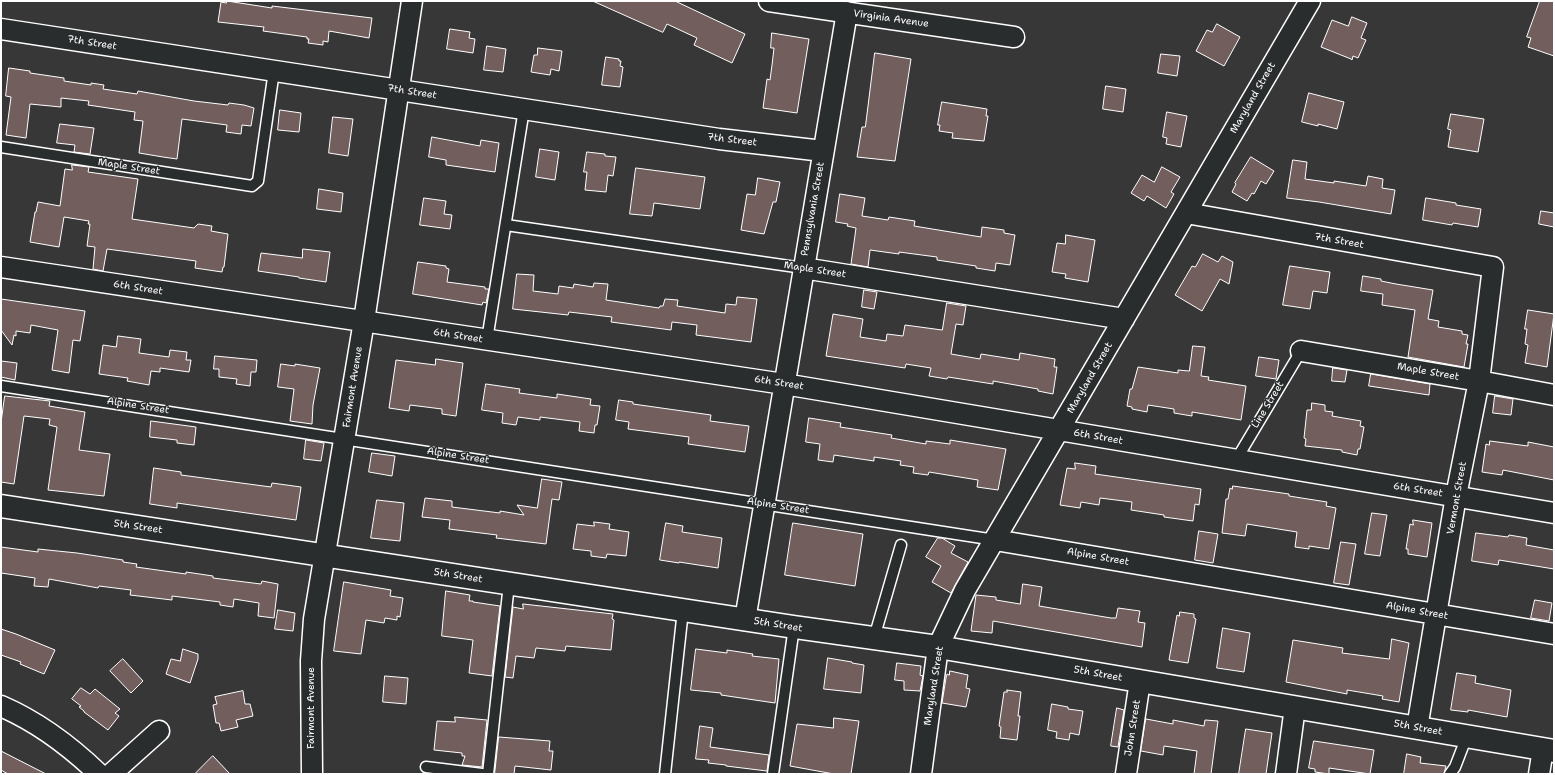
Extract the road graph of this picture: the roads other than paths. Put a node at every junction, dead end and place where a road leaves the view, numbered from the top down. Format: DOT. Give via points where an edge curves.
graph roads {
  1 [pos="412,1"];
  2 [pos="769,1"];
  3 [pos="1310,1"];
  4 [pos="847,12"];
  5 [pos="1,29"];
  6 [pos="1014,37"];
  7 [pos="274,71"];
  8 [pos="398,90"];
  9 [pos="524,109"];
  10 [pos="1,147"];
  11 [pos="823,151"];
  12 [pos="1186,213"];
  13 [pos="506,224"];
  14 [pos="1,267"];
  15 [pos="1493,267"];
  16 [pos="803,268"];
  17 [pos="1124,320"];
  18 [pos="364,321"];
  19 [pos="488,340"];
  20 [pos="1301,351"];
  21 [pos="1479,381"];
  22 [pos="784,384"];
  23 [pos="1,386"];
  24 [pos="1554,395"];
  25 [pos="1060,431"];
  26 [pos="344,438"];
  27 [pos="1236,460"];
  28 [pos="1456,496"];
  29 [pos="764,503"];
  30 [pos="1,506"];
  31 [pos="1554,513"];
  32 [pos="995,540"];
  33 [pos="901,545"];
  34 [pos="325,556"];
  35 [pos="509,584"];
  36 [pos="683,610"];
  37 [pos="1436,614"];
  38 [pos="745,620"];
  39 [pos="794,627"];
  40 [pos="1554,634"];
  41 [pos="874,638"];
  42 [pos="938,647"];
  43 [pos="1140,681"];
  44 [pos="1,706"];
  45 [pos="1295,707"];
  46 [pos="1417,728"];
  47 [pos="158,731"];
  48 [pos="1467,736"];
  49 [pos="1548,750"];
  50 [pos="426,767"];
  51 [pos="99,774"];
  52 [pos="111,774"];
  53 [pos="312,774"];
  54 [pos="482,774"];
  55 [pos="488,774"];
  56 [pos="665,774"];
  57 [pos="773,774"];
  58 [pos="921,774"];
  59 [pos="1126,774"];
  60 [pos="1286,774"];
  61 [pos="1450,774"];
  62 [pos="1539,774"];
  1 -- 8 [label="street, Fairmont Avenue"];
  2 -- 4 [label="street, Virginia Avenue"];
  3 -- 12 [label="street, Maryland Street"];
  4 -- 6 [label="street, Virginia Avenue"];
  4 -- 11 [label="street, Pennsylvania Street"];
  5 -- 7 [label="street, 7th Street"];
  7 -- 8 [label="street, 7th Street"];
  7 -- 10 [label="lane, Maple Street" via="258,181 252,186"];
  8 -- 9 [label="street, 7th Street"];
  8 -- 18 [label="street, Fairmont Avenue"];
  9 -- 11 [label="street, 7th Street" via="719,139"];
  9 -- 13 [label="lane"];
  11 -- 16 [label="street, Pennsylvania Street"];
  12 -- 15 [label="street, 7th Street"];
  12 -- 17 [label="street, Maryland Street"];
  13 -- 16 [label="lane, Maple Street"];
  13 -- 19 [label="lane"];
  14 -- 18 [label="street, 6th Street"];
  15 -- 21 [label="street, Vermont Street"];
  16 -- 17 [label="street, Maple Street"];
  16 -- 22 [label="street, Pennsylvania Street"];
  17 -- 25 [label="street, Maryland Street"];
  18 -- 19 [label="street, 6th Street"];
  18 -- 26 [label="street, Fairmont Avenue"];
  19 -- 22 [label="street, 6th Street"];
  20 -- 21 [label="street, Maple Street"];
  20 -- 27 [label="lane, Line Street"];
  21 -- 24 [label="street, Maple Street"];
  21 -- 28 [label="street, Vermont Street"];
  22 -- 25 [label="street, 6th Street"];
  22 -- 29 [label="street, Pennsylvania Street"];
  23 -- 26 [label="lane, Alpine Street"];
  25 -- 27 [label="street, 6th Street"];
  25 -- 32 [label="street, Maryland Street"];
  26 -- 29 [label="lane, Alpine Street"];
  26 -- 34 [label="street, Fairmont Avenue"];
  27 -- 28 [label="street, 6th Street"];
  28 -- 31 [label="street, 6th Street"];
  28 -- 37 [label="street, Vermont Street"];
  29 -- 32 [label="lane, Alpine Street"];
  29 -- 38 [label="street, Pennsylvania Street"];
  30 -- 34 [label="street, 5th Street"];
  32 -- 37 [label="street, Alpine Street"];
  32 -- 42 [label="street, Maryland Street" via="965,590"];
  33 -- 41 [label="lane"];
  34 -- 35 [label="street, 5th Street"];
  34 -- 53 [label="street, Fairmont Avenue" via="314,619 311,661"];
  35 -- 36 [label="street, 5th Street"];
  35 -- 55 [label="lane"];
  36 -- 38 [label="street, 5th Street"];
  36 -- 56 [label="lane"];
  37 -- 40 [label="street, Alpine Street"];
  37 -- 46 [label="street, Vermont Street"];
  38 -- 39 [label="street, 5th Street"];
  39 -- 41 [label="street, 5th Street"];
  39 -- 57 [label="lane"];
  41 -- 42 [label="street, 5th Street"];
  42 -- 43 [label="street, 5th Street"];
  42 -- 58 [label="street, Maryland Street"];
  43 -- 45 [label="street, 5th Street"];
  43 -- 59 [label="street, John Street"];
  44 -- 51 [label="street" via="42,727"];
  45 -- 46 [label="street, 5th Street"];
  45 -- 60 [label="street"];
  46 -- 48 [label="street, 5th Street"];
  47 -- 52 [label="street"];
  48 -- 49 [label="street, 5th Street"];
  48 -- 61 [label="lane"];
  49 -- 62 [label="street"];
  50 -- 54 [label="lane"];
}
